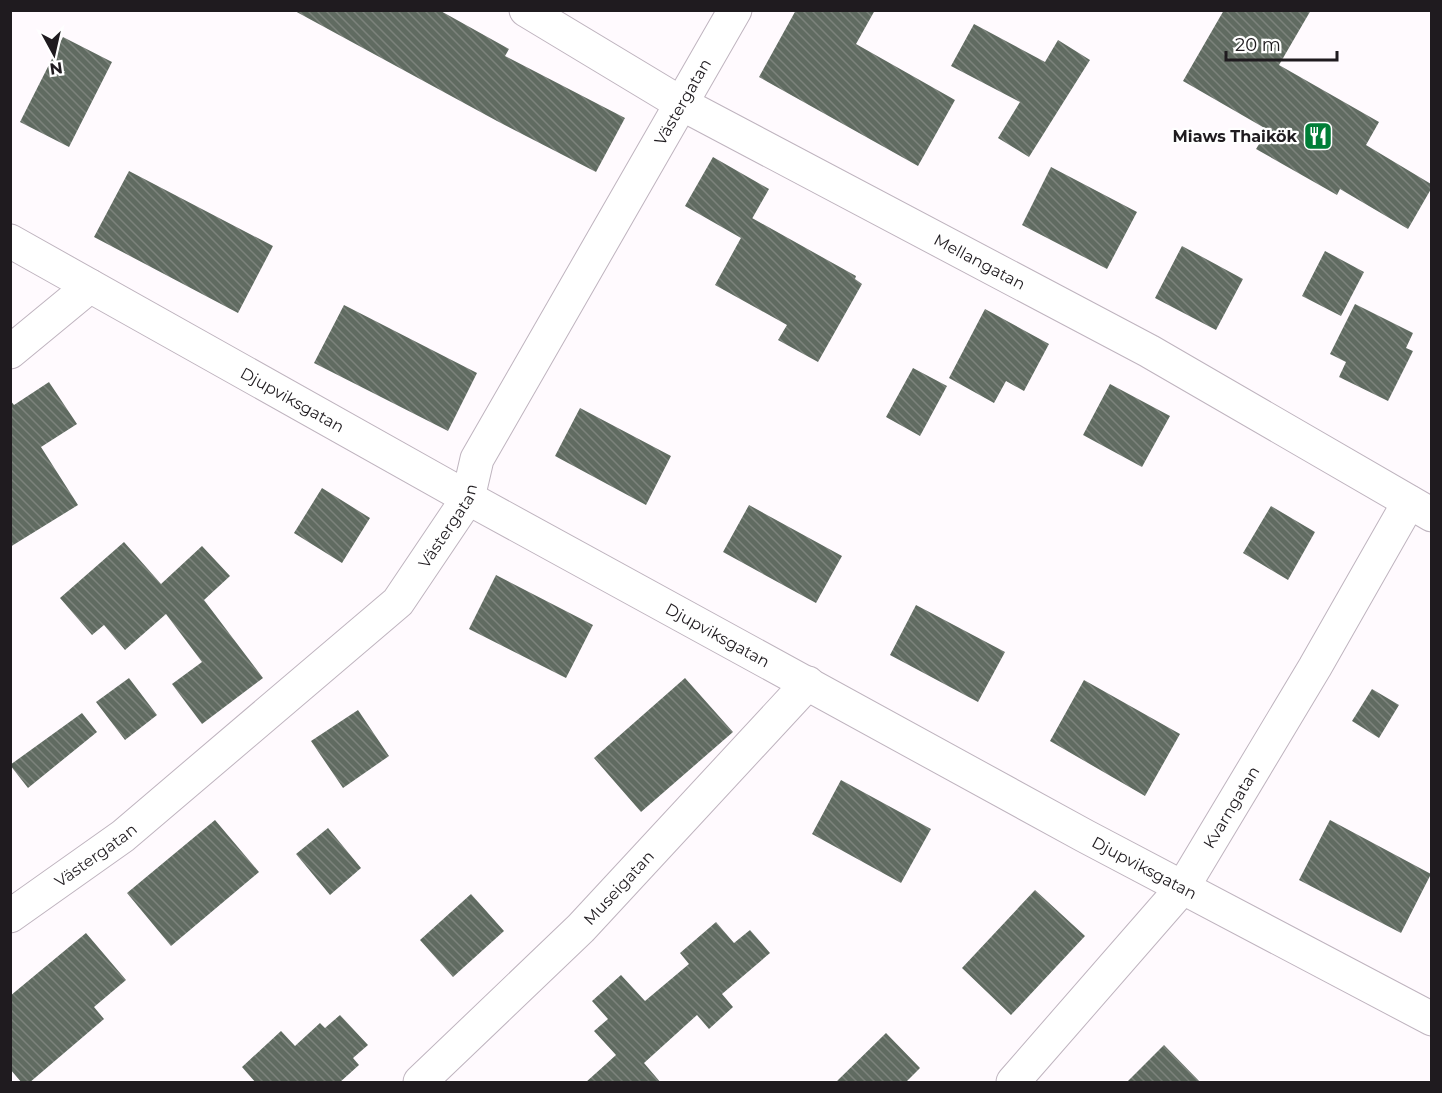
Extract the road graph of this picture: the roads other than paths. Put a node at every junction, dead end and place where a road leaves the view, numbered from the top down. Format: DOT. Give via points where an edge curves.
graph roads {
  1 [pos="526,10"];
  2 [pos="735,10"];
  3 [pos="682,104"];
  4 [pos="10,241"];
  5 [pos="90,286"];
  6 [pos="10,352"];
  7 [pos="468,498"];
  8 [pos="1420,509"];
  9 [pos="808,683"];
  10 [pos="1183,887"];
  11 [pos="10,916"];
  12 [pos="1431,1019"];
  13 [pos="420,1083"];
  14 [pos="1013,1083"];
  1 -- 3 [label="street, Mellangatan"];
  2 -- 3 [label="street, Västergatan"];
  3 -- 7 [label="street, Västergatan" via="477,459"];
  3 -- 8 [label="street, Mellangatan" via="1149,351"];
  4 -- 5 [label="street, Djupviksgatan"];
  5 -- 6 [label="street"];
  5 -- 7 [label="street, Djupviksgatan"];
  7 -- 9 [label="street, Djupviksgatan"];
  7 -- 11 [label="street, Västergatan" via="398,602 123,836"];
  8 -- 10 [label="street, Kvarngatan" via="1315,667"];
  9 -- 10 [label="street, Djupviksgatan"];
  9 -- 13 [label="street, Museigatan" via="581,928"];
  10 -- 12 [label="street, Djupviksgatan"];
  10 -- 14 [label="street, Kvarngatan"];
}
